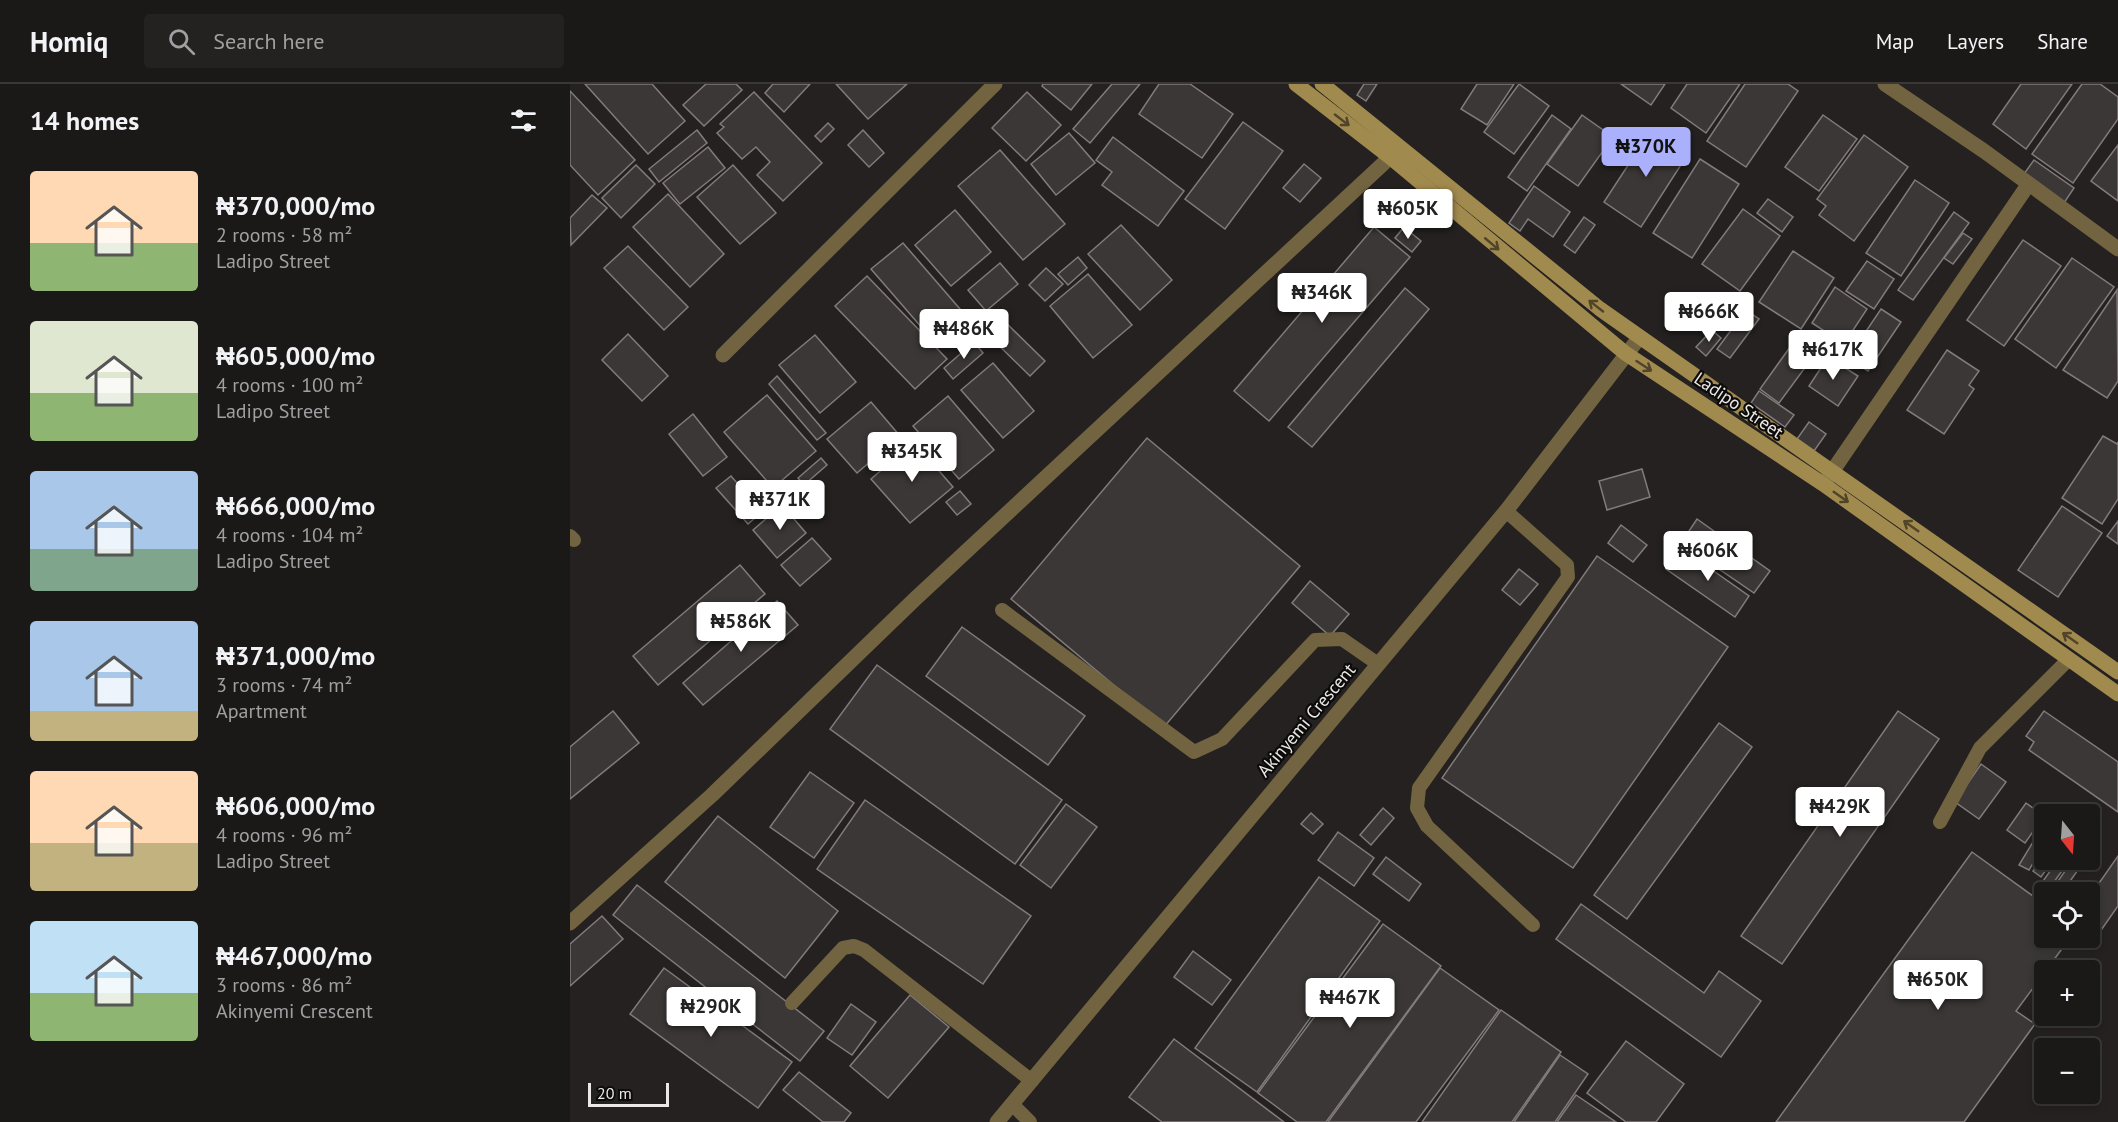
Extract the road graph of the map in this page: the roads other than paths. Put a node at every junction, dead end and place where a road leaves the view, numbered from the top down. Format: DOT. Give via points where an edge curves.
graph roads {
  1 [pos="995,84"];
  2 [pos="1296,84"];
  3 [pos="1322,84"];
  4 [pos="1885,84"];
  5 [pos="1402,146"];
  6 [pos="1390,157"];
  7 [pos="2028,185"];
  8 [pos="2118,249"];
  9 [pos="1639,338"];
  10 [pos="1625,353"];
  11 [pos="723,355"];
  12 [pos="1833,470"];
  13 [pos="1823,484"];
  14 [pos="1506,511"];
  15 [pos="1002,610"];
  16 [pos="2069,659"];
  17 [pos="1378,664"];
  18 [pos="2118,672"];
  19 [pos="2118,694"];
  20 [pos="1940,822"];
  21 [pos="570,923"];
  22 [pos="1533,925"];
  23 [pos="792,1004"];
  24 [pos="1032,1081"];
  25 [pos="1012,1104"];
  26 [pos="997,1122"];
  27 [pos="1030,1122"];
  1 -- 11 [label="street"];
  2 -- 6 [label="main road, Ladipo Street, one-way"];
  3 -- 5 [label="main road, Ladipo Street"];
  4 -- 7 [label="street"];
  5 -- 6 [label="street"];
  9 -- 5 [label="main road, Ladipo Street, one-way"];
  6 -- 10 [label="main road, Ladipo Street, one-way"];
  6 -- 21 [label="street" via="915,599 712,795"];
  7 -- 8 [label="street"];
  7 -- 12 [label="street"];
  9 -- 10 [label="street, Akinyemi Crescent"];
  9 -- 12 [label="main road, Ladipo Street"];
  10 -- 13 [label="main road, Ladipo Street, one-way"];
  10 -- 14 [label="street, Akinyemi Crescent"];
  12 -- 13 [label="street"];
  18 -- 12 [label="main road, Ladipo Street, one-way"];
  13 -- 16 [label="main road, Ladipo Street, one-way"];
  14 -- 17 [label="street, Akinyemi Crescent"];
  14 -- 22 [label="lane" via="1567,566 1568,577 1419,788 1417,808 1427,826"];
  15 -- 17 [label="lane" via="1194,752 1222,740 1315,640 1342,639"];
  16 -- 19 [label="main road, Ladipo Street"];
  16 -- 20 [label="lane" via="1980,748"];
  17 -- 24 [label="street, Akinyemi Crescent"];
  23 -- 24 [label="lane" via="843,948 854,946"];
  24 -- 25 [label="street, Akinyemi Crescent"];
  25 -- 26 [label="street, Akinyemi Crescent"];
  25 -- 27 [label="lane"];
}
